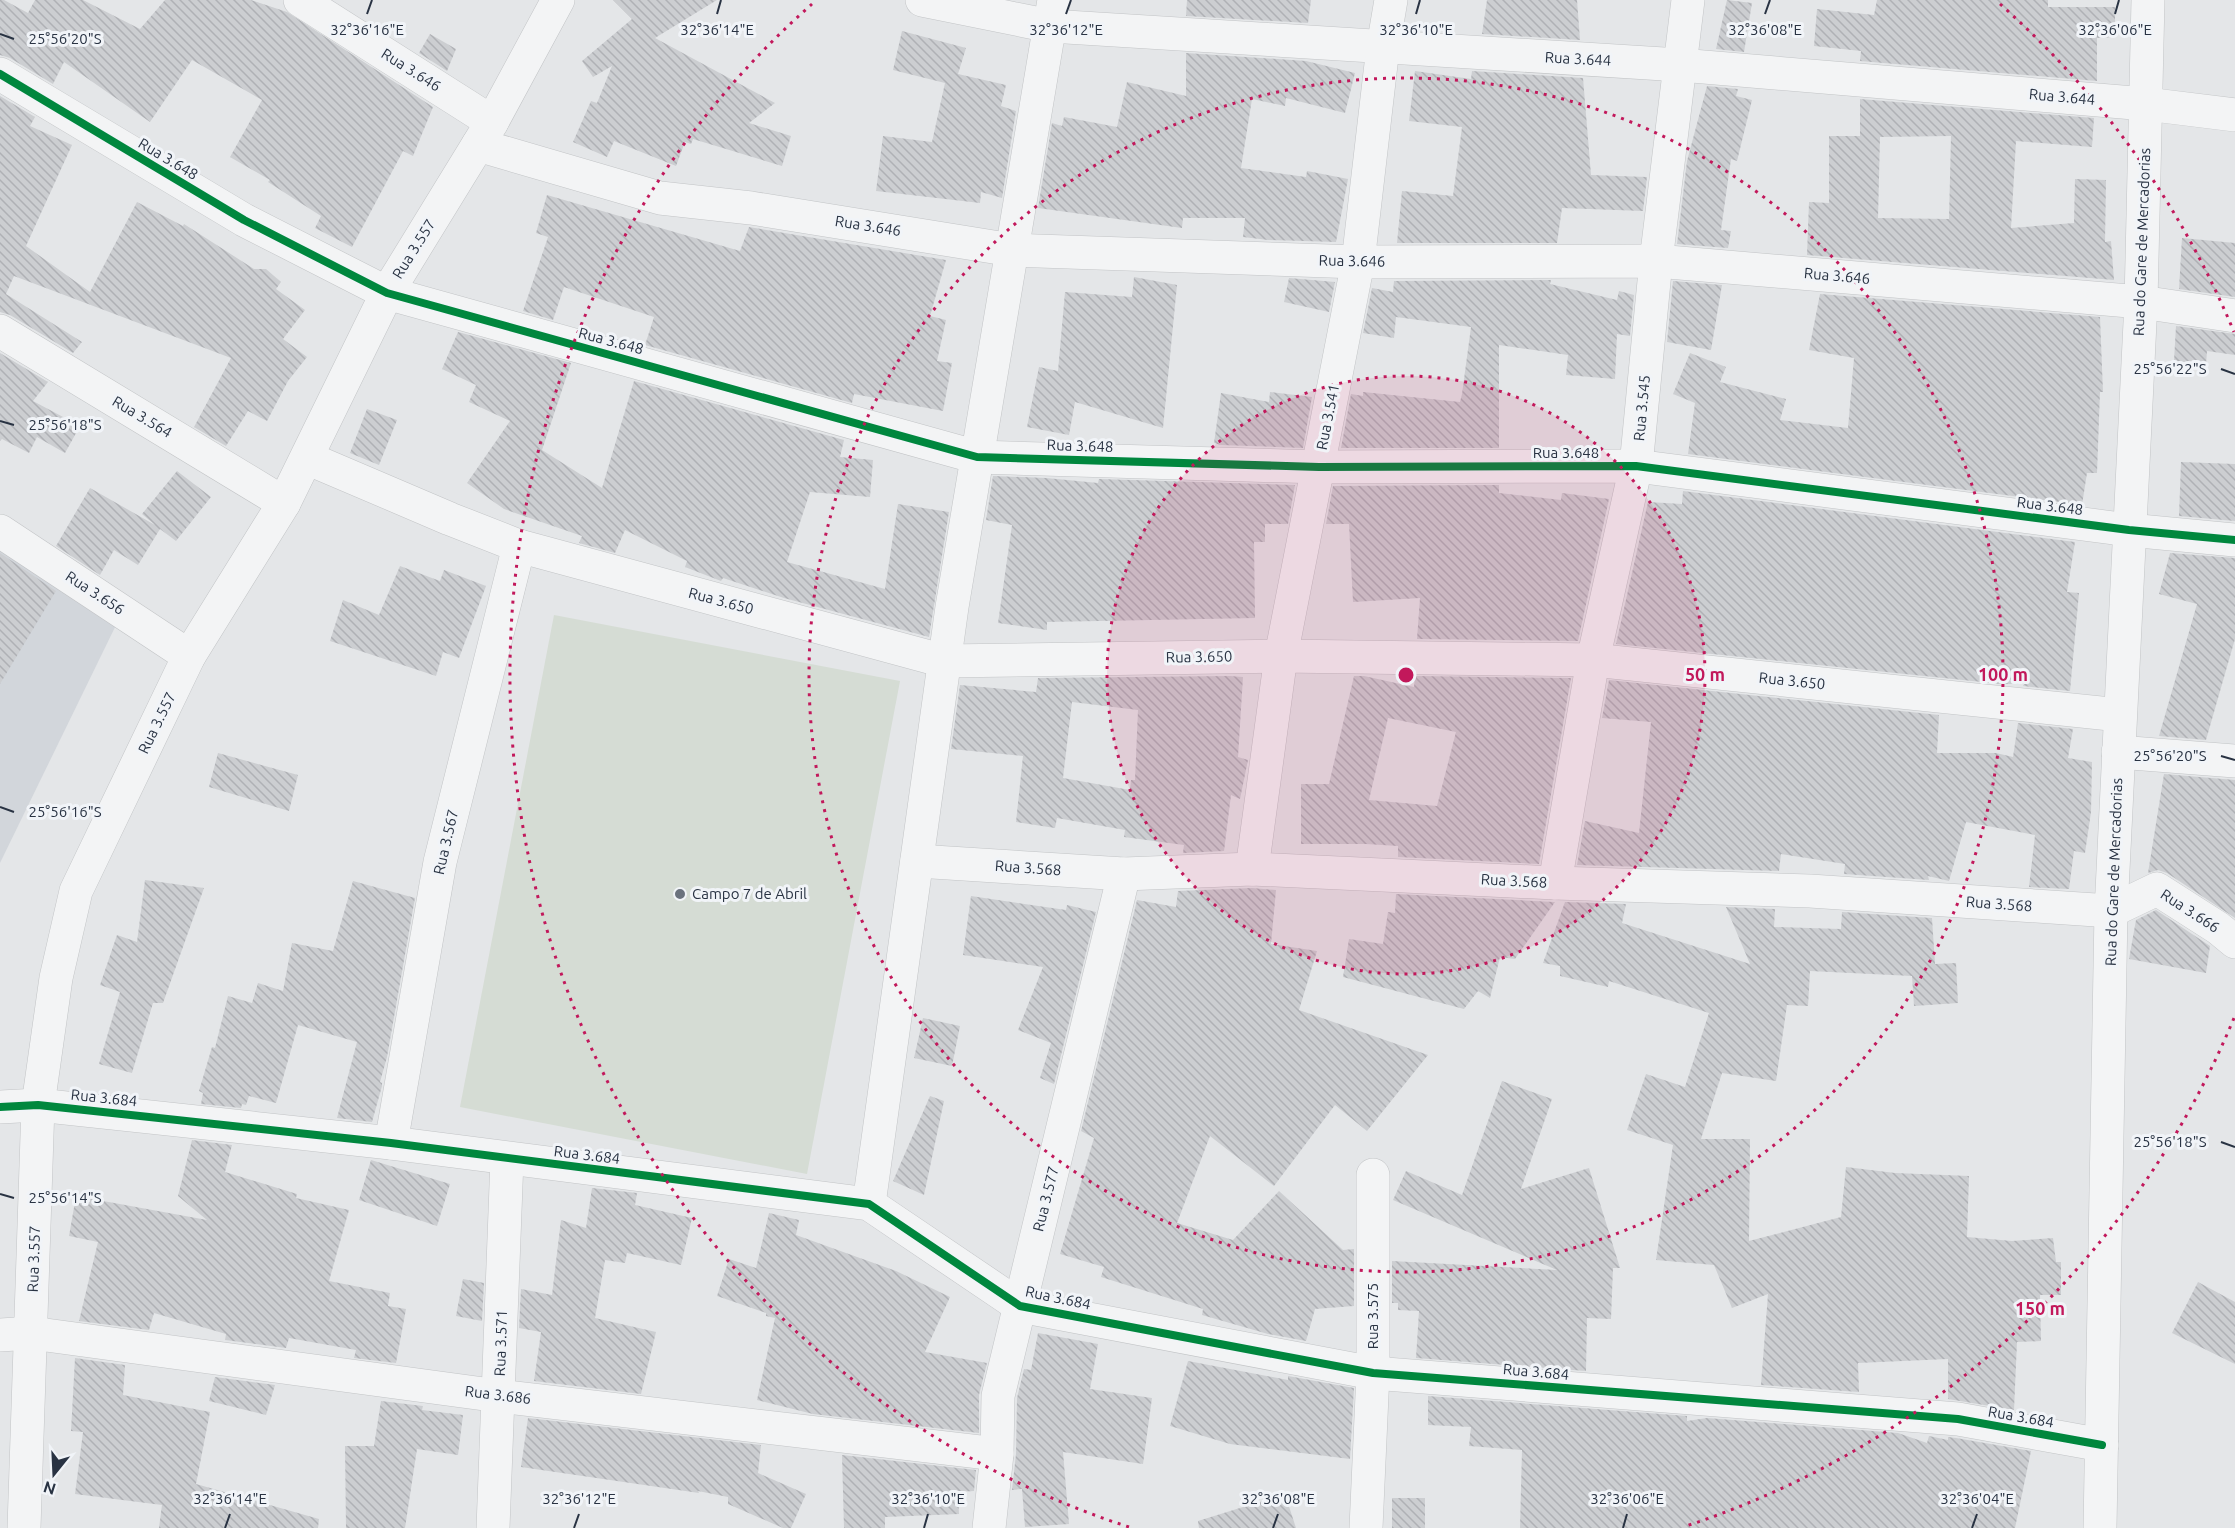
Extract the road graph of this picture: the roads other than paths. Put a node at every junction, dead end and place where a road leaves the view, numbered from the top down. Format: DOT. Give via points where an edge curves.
graph roads {
  1 [pos="300,0"];
  2 [pos="558,0"];
  3 [pos="922,0"];
  4 [pos="1391,0"];
  5 [pos="1688,0"];
  6 [pos="2148,0"];
  7 [pos="1052,13"];
  8 [pos="1383,47"];
  9 [pos="1680,65"];
  10 [pos="0,74"];
  11 [pos="2146,104"];
  12 [pos="2235,116"];
  13 [pos="485,134"];
  14 [pos="1012,250"];
  15 [pos="1656,261"];
  16 [pos="1358,262"];
  17 [pos="387,293"];
  18 [pos="2141,302"];
  19 [pos="2235,316"];
  20 [pos="0,331"];
  21 [pos="977,457"];
  22 [pos="307,458"];
  23 [pos="1636,466"];
  24 [pos="1319,467"];
  25 [pos="284,503"];
  26 [pos="2129,530"];
  27 [pos="0,531"];
  28 [pos="2235,540"];
  29 [pos="519,546"];
  30 [pos="189,656"];
  31 [pos="1281,656"];
  32 [pos="1593,660"];
  33 [pos="944,662"];
  34 [pos="2120,715"];
  35 [pos="2118,752"];
  36 [pos="2235,761"];
  37 [pos="917,861"];
  38 [pos="1252,869"];
  39 [pos="1124,874"];
  40 [pos="1555,883"];
  41 [pos="2111,911"];
  42 [pos="2235,942"];
  43 [pos="38,1105"];
  44 [pos="0,1107"];
  45 [pos="391,1143"];
  46 [pos="507,1159"];
  47 [pos="1373,1175"];
  48 [pos="869,1204"];
  49 [pos="1020,1306"];
  50 [pos="16,1334"];
  51 [pos="1373,1373"];
  52 [pos="499,1396"];
  53 [pos="2102,1445"];
  54 [pos="997,1454"];
  55 [pos="24,1528"];
  56 [pos="493,1528"];
  57 [pos="989,1528"];
  58 [pos="1366,1528"];
  59 [pos="2100,1528"];
  1 -- 13 [label="street, Rua 3.646"];
  2 -- 13 [label="street, Rua 3.557"];
  3 -- 7 [label="street, Rua 3.644"];
  4 -- 8 [label="street, Rua 3.541"];
  5 -- 9 [label="street, Rua 3.545"];
  6 -- 11 [label="street, Rua do Gare de Mercadorias"];
  7 -- 8 [label="street, Rua 3.644"];
  7 -- 14 [label="street"];
  8 -- 9 [label="street, Rua 3.644"];
  8 -- 16 [label="street, Rua 3.541"];
  9 -- 11 [label="street, Rua 3.644"];
  9 -- 15 [label="street, Rua 3.545"];
  10 -- 17 [label="street, Rua 3.648" via="244,220"];
  11 -- 12 [label="street, Rua 3.644"];
  11 -- 18 [label="street, Rua do Gare de Mercadorias"];
  13 -- 14 [label="street, Rua 3.646" via="660,198 751,208"];
  13 -- 17 [label="street, Rua 3.557"];
  14 -- 16 [label="street, Rua 3.646"];
  14 -- 21 [label="street"];
  15 -- 16 [label="street, Rua 3.646"];
  15 -- 18 [label="street, Rua 3.646"];
  15 -- 23 [label="street, Rua 3.545"];
  16 -- 24 [label="street, Rua 3.541"];
  17 -- 21 [label="street, Rua 3.648"];
  17 -- 22 [label="street, Rua 3.557"];
  18 -- 19 [label="street, Rua 3.646"];
  18 -- 26 [label="street, Rua do Gare de Mercadorias"];
  20 -- 25 [label="street, Rua 3.564"];
  21 -- 24 [label="street, Rua 3.648"];
  21 -- 33 [label="street"];
  22 -- 25 [label="street, Rua 3.557"];
  22 -- 29 [label="street, Rua 3.650"];
  23 -- 24 [label="street, Rua 3.648"];
  23 -- 26 [label="street, Rua 3.648"];
  23 -- 32 [label="street, Rua 3.545"];
  24 -- 31 [label="street, Rua 3.541"];
  25 -- 30 [label="street, Rua 3.557"];
  26 -- 28 [label="street, Rua 3.648"];
  26 -- 34 [label="street, Rua do Gare de Mercadorias"];
  27 -- 30 [label="street, Rua 3.656"];
  29 -- 33 [label="street, Rua 3.650"];
  29 -- 45 [label="street, Rua 3.567" via="440,862"];
  30 -- 43 [label="street, Rua 3.557" via="76,891 56,978"];
  31 -- 32 [label="street, Rua 3.650"];
  31 -- 33 [label="street, Rua 3.650"];
  31 -- 38 [label="street, Rua 3.541"];
  32 -- 34 [label="street, Rua 3.650"];
  32 -- 40 [label="street, Rua 3.545"];
  33 -- 37 [label="street"];
  34 -- 35 [label="street, Rua do Gare de Mercadorias"];
  35 -- 36 [label="street"];
  35 -- 41 [label="street, Rua do Gare de Mercadorias"];
  37 -- 39 [label="street, Rua 3.568"];
  37 -- 48 [label="street"];
  38 -- 39 [label="street, Rua 3.568"];
  38 -- 40 [label="street, Rua 3.568"];
  39 -- 49 [label="street, Rua 3.577"];
  40 -- 41 [label="street, Rua 3.568" via="1810,891"];
  41 -- 42 [label="street, Rua 3.666" via="2157,888"];
  41 -- 53 [label="street, Rua do Gare de Mercadorias"];
  43 -- 44 [label="street, Rua 3.684"];
  43 -- 45 [label="street, Rua 3.684"];
  43 -- 50 [label="street, Rua 3.557"];
  45 -- 46 [label="street, Rua 3.684"];
  46 -- 48 [label="street, Rua 3.684"];
  46 -- 52 [label="street, Rua 3.571"];
  47 -- 51 [label="street, Rua 3.575"];
  48 -- 49 [label="street, Rua 3.684"];
  49 -- 51 [label="street, Rua 3.684"];
  49 -- 54 [label="street, Rua 3.577" via="998,1396"];
  50 -- 52 [label="street, Rua 3.686"];
  50 -- 55 [label="street, Rua 3.557"];
  51 -- 53 [label="street, Rua 3.684" via="1958,1419"];
  51 -- 58 [label="street, Rua 3.575"];
  52 -- 54 [label="street, Rua 3.686"];
  52 -- 56 [label="street, Rua 3.571"];
  53 -- 59 [label="street, Rua do Gare de Mercadorias"];
  54 -- 57 [label="street, Rua 3.577"];
}
